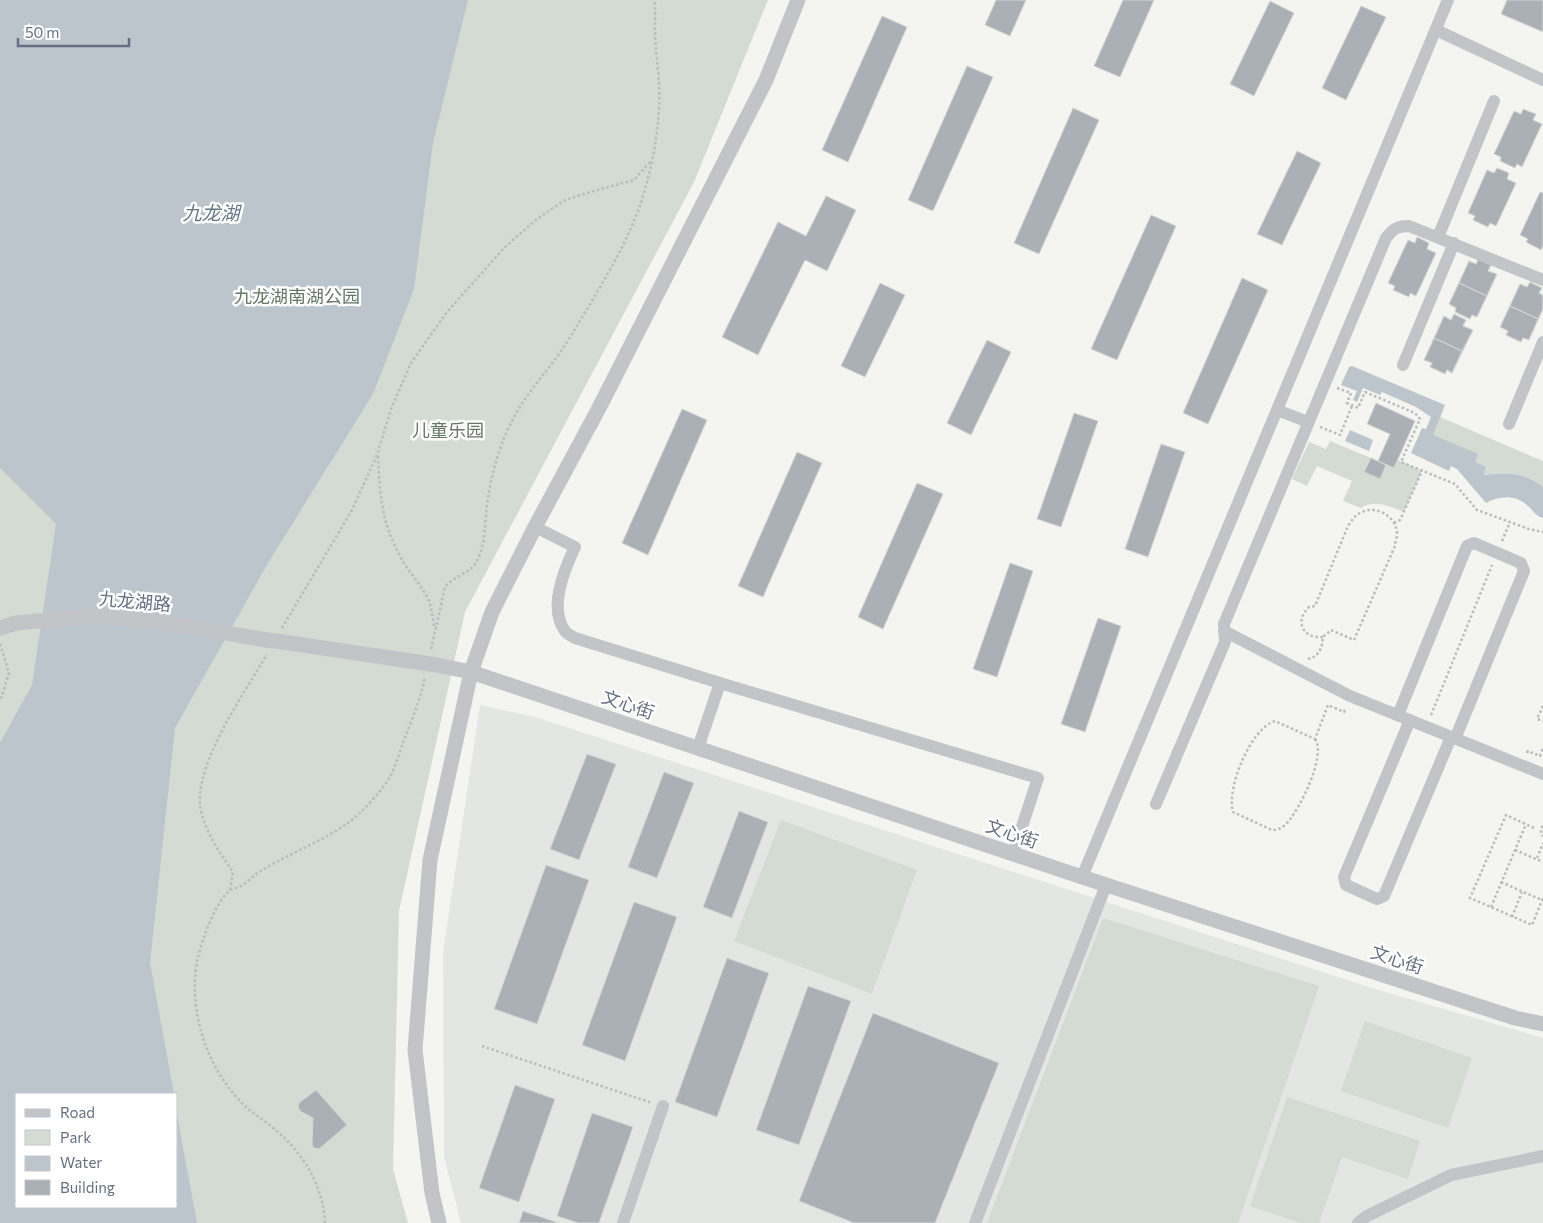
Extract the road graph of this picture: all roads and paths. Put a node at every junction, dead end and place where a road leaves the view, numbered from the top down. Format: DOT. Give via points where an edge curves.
graph roads {
  1 [pos="655,0"];
  2 [pos="798,0"];
  3 [pos="1448,0"];
  4 [pos="1436,30"];
  5 [pos="1543,80"];
  6 [pos="1494,101"];
  7 [pos="652,160"];
  8 [pos="1438,237"];
  9 [pos="1454,243"];
  10 [pos="1543,280"];
  11 [pos="1543,342"];
  12 [pos="1403,365"];
  13 [pos="1335,387"];
  14 [pos="1352,406"];
  15 [pos="1277,410"];
  16 [pos="1308,422"];
  17 [pos="1510,424"];
  18 [pos="378,453"];
  19 [pos="1422,471"];
  20 [pos="1394,522"];
  21 [pos="1510,522"];
  22 [pos="535,527"];
  23 [pos="1543,532"];
  24 [pos="1497,553"];
  25 [pos="0,628"];
  26 [pos="435,629"];
  27 [pos="1224,631"];
  28 [pos="1323,637"];
  29 [pos="276,639"];
  30 [pos="0,644"];
  31 [pos="430,654"];
  32 [pos="1296,668"];
  33 [pos="426,672"];
  34 [pos="471,672"];
  35 [pos="720,684"];
  36 [pos="1350,696"];
  37 [pos="0,701"];
  38 [pos="1543,706"];
  39 [pos="1398,715"];
  40 [pos="1410,720"];
  41 [pos="1543,721"];
  42 [pos="1426,727"];
  43 [pos="1453,738"];
  44 [pos="1314,740"];
  45 [pos="698,748"];
  46 [pos="1543,774"];
  47 [pos="1156,804"];
  48 [pos="1526,824"];
  49 [pos="1543,826"];
  50 [pos="1534,828"];
  51 [pos="1543,836"];
  52 [pos="1543,844"];
  53 [pos="1515,850"];
  54 [pos="1013,854"];
  55 [pos="1537,859"];
  56 [pos="1543,862"];
  57 [pos="1082,877"];
  58 [pos="1501,882"];
  59 [pos="1106,885"];
  60 [pos="230,890"];
  61 [pos="1522,892"];
  62 [pos="1543,899"];
  63 [pos="1491,908"];
  64 [pos="1512,917"];
  65 [pos="1543,1024"];
  66 [pos="482,1046"];
  67 [pos="663,1106"];
  68 [pos="1543,1156"];
  69 [pos="325,1223"];
  70 [pos="438,1223"];
  71 [pos="623,1223"];
  72 [pos="975,1223"];
  73 [pos="1358,1223"];
  1 -- 7 [label="path" via="659,107"];
  2 -- 22 [label="street" via="766,80"];
  3 -- 4 [label="street"];
  4 -- 5 [label="street"];
  4 -- 15 [label="street"];
  6 -- 8 [label="street"];
  7 -- 18 [label="path" via="634,180 566,200 544,214 477,276 447,312 412,364 391,409"];
  7 -- 26 [label="path" via="641,203 614,262 564,346 510,424 493,474 481,551 469,570 445,587"];
  8 -- 9 [label="street"];
  8 -- 16 [label="street" via="1409,226 1391,230"];
  9 -- 10 [label="street"];
  9 -- 12 [label="street"];
  11 -- 17 [label="street"];
  13 -- 14 [label="path" via="1351,393 1347,403"];
  14 -- 16 [label="path" via="1340,436"];
  14 -- 19 [label="path" via="1358,408 1365,392 1416,413 1420,420 1401,462"];
  15 -- 16 [label="street"];
  15 -- 57 [label="street"];
  16 -- 27 [label="street" via="1224,624"];
  18 -- 26 [label="path" via="381,505 387,526 400,557 430,602"];
  18 -- 29 [label="path" via="352,510"];
  19 -- 20 [label="path" via="1400,520"];
  19 -- 21 [label="path" via="1455,484 1477,510"];
  20 -- 28 [label="path" via="1397,533 1395,546 1354,640 1330,630"];
  20 -- 28 [label="path" via="1381,511 1372,510 1355,516 1348,526 1315,606 1309,607 1302,616 1305,632"];
  21 -- 23 [label="path"];
  21 -- 24 [label="path"];
  22 -- 34 [label="street" via="492,612"];
  22 -- 35 [label="street" via="575,547 559,593 558,614 566,632 575,638"];
  24 -- 39 [label="street" via="1474,543 1467,546"];
  24 -- 42 [label="path"];
  24 -- 43 [label="street" via="1521,563 1524,571"];
  25 -- 29 [label="street, 九龙湖路" via="16,622 92,616 161,622"];
  26 -- 31 [label="path"];
  27 -- 32 [label="street"];
  27 -- 47 [label="street" via="1225,642"];
  28 -- 32 [label="path" via="1318,655 1310,659 1302,655"];
  29 -- 34 [label="street, 九龙湖路"];
  29 -- 60 [label="path" via="224,728 201,783 200,810 215,844 233,872"];
  30 -- 37 [label="path" via="9,673"];
  32 -- 36 [label="street"];
  33 -- 60 [label="path" via="391,776 371,800 350,822"];
  34 -- 45 [label="street, 文心街"];
  34 -- 70 [label="street" via="430,860 415,1050"];
  35 -- 45 [label="street"];
  35 -- 54 [label="street" via="1038,778"];
  36 -- 39 [label="street"];
  36 -- 44 [label="path" via="1344,712 1328,705"];
  38 -- 41 [label="path" via="1538,719"];
  39 -- 40 [label="street"];
  40 -- 42 [label="street"];
  40 -- 43 [label="street" via="1344,876 1346,885 1377,899 1384,896"];
  42 -- 43 [label="street"];
  43 -- 46 [label="street"];
  44 -- 44 [label="path" via="1275,721 1270,722 1250,747 1236,775 1231,806 1234,812 1272,830 1285,825 1295,813 1314,770 1318,754"];
  45 -- 54 [label="street, 文心街"];
  48 -- 50 [label="path"];
  48 -- 53 [label="path"];
  48 -- 63 [label="path" via="1506,815 1470,898"];
  49 -- 51 [label="path"];
  52 -- 55 [label="path"];
  53 -- 55 [label="path"];
  53 -- 58 [label="path"];
  54 -- 57 [label="street, 文心街"];
  55 -- 56 [label="path"];
  57 -- 59 [label="street, 文心街"];
  58 -- 61 [label="path"];
  58 -- 63 [label="path"];
  59 -- 65 [label="street, 文心街" via="1515,1018"];
  59 -- 72 [label="street"];
  60 -- 69 [label="path" via="205,933 198,961 195,996 202,1035 220,1076 234,1094 287,1140 308,1167 321,1197"];
  61 -- 62 [label="path"];
  61 -- 64 [label="path"];
  62 -- 64 [label="path" via="1532,925"];
  63 -- 64 [label="path"];
  66 -- 67 [label="path"];
  67 -- 71 [label="street"];
  68 -- 73 [label="street" via="1451,1175"];
}
